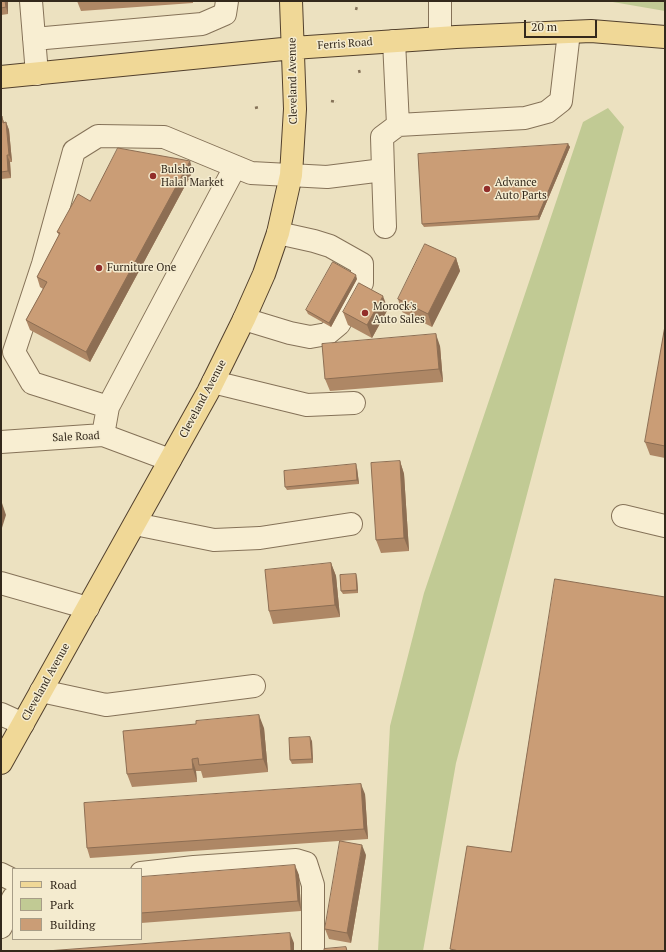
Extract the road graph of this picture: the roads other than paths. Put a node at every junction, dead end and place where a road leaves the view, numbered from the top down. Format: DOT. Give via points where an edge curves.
graph roads {
  1 [pos="31,1"];
  2 [pos="227,1"];
  3 [pos="291,1"];
  4 [pos="440,1"];
  5 [pos="569,32"];
  6 [pos="665,37"];
  7 [pos="440,38"];
  8 [pos="34,39"];
  9 [pos="394,41"];
  10 [pos="293,48"];
  11 [pos="37,74"];
  12 [pos="1,77"];
  13 [pos="398,125"];
  14 [pos="235,167"];
  15 [pos="383,170"];
  16 [pos="291,176"];
  17 [pos="385,227"];
  18 [pos="278,233"];
  19 [pos="244,319"];
  20 [pos="213,382"];
  21 [pos="354,403"];
  22 [pos="108,407"];
  23 [pos="103,435"];
  24 [pos="1,442"];
  25 [pos="170,460"];
  26 [pos="623,516"];
  27 [pos="135,524"];
  28 [pos="351,524"];
  29 [pos="665,526"];
  30 [pos="1,583"];
  31 [pos="88,608"];
  32 [pos="254,686"];
  33 [pos="41,691"];
  34 [pos="1,714"];
  35 [pos="23,724"];
  36 [pos="1,763"];
  37 [pos="142,873"];
  38 [pos="1,874"];
  39 [pos="12,880"];
  40 [pos="12,900"];
  41 [pos="1,926"];
  42 [pos="313,951"];
  1 -- 8 [label="street"];
  2 -- 8 [label="street" via="225,14 202,24"];
  3 -- 10 [label="main road, Cleveland Avenue"];
  4 -- 7 [label="street"];
  5 -- 6 [label="main road, Ferris Road" via="591,31"];
  5 -- 7 [label="main road, Ferris Road"];
  5 -- 13 [label="street" via="561,101 547,112 525,118"];
  7 -- 9 [label="main road, Ferris Road"];
  8 -- 11 [label="street"];
  9 -- 10 [label="main road, Ferris Road"];
  9 -- 13 [label="street"];
  10 -- 11 [label="main road, Ferris Road"];
  10 -- 16 [label="main road, Cleveland Avenue" via="295,109"];
  11 -- 12 [label="main road, Ferris Road"];
  13 -- 15 [label="street" via="382,137"];
  14 -- 16 [label="street" via="252,173"];
  14 -- 22 [label="street"];
  14 -- 22 [label="street" via="164,137 98,136 74,151 43,264 14,352 32,383"];
  15 -- 16 [label="street" via="327,177"];
  15 -- 17 [label="street"];
  16 -- 18 [label="main road, Cleveland Avenue"];
  18 -- 19 [label="main road, Cleveland Avenue" via="264,274"];
  18 -- 19 [label="street" via="330,246 362,264 362,283 339,324 327,334 310,337"];
  19 -- 20 [label="main road, Cleveland Avenue"];
  20 -- 21 [label="street" via="307,405"];
  20 -- 25 [label="main road, Cleveland Avenue"];
  22 -- 23 [label="street"];
  23 -- 24 [label="street, Sale Road"];
  23 -- 25 [label="street, Sale Road"];
  25 -- 27 [label="main road, Cleveland Avenue"];
  26 -- 29 [label="street"];
  27 -- 28 [label="street" via="214,540 260,538"];
  27 -- 31 [label="main road, Cleveland Avenue"];
  30 -- 31 [label="street"];
  31 -- 33 [label="main road, Cleveland Avenue"];
  32 -- 33 [label="street" via="106,705"];
  33 -- 35 [label="main road, Cleveland Avenue"];
  34 -- 35 [label="street"];
  35 -- 36 [label="main road, Cleveland Avenue"];
  37 -- 42 [label="street" via="296,860 306,863 313,885"];
  38 -- 39 [label="street"];
  40 -- 41 [label="street"];
}
